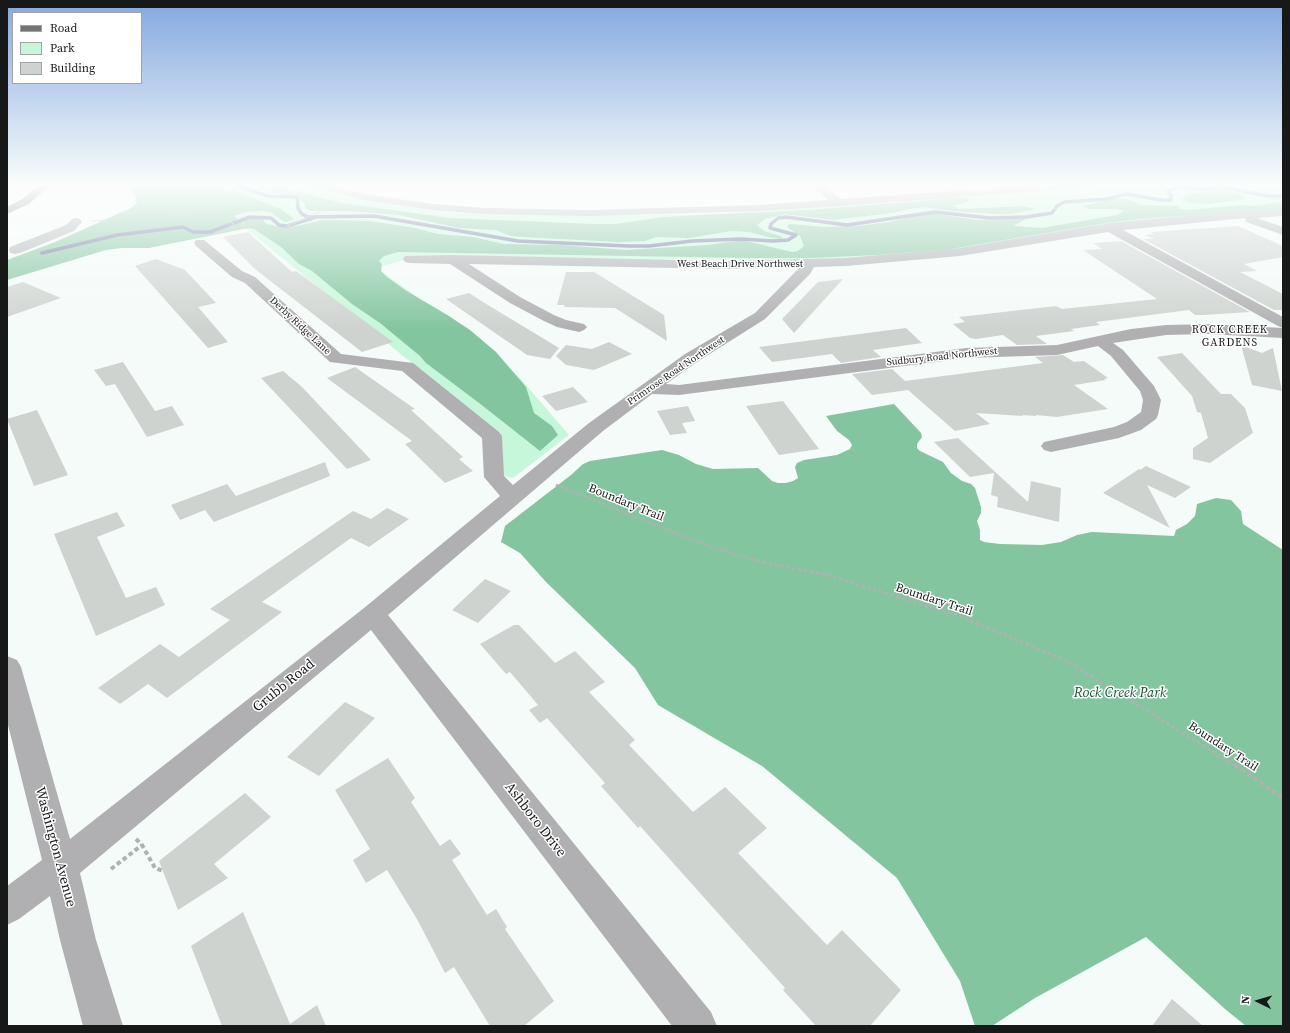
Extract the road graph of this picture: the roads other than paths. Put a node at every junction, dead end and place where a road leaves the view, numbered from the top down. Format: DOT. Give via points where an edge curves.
graph roads {
  1 [pos="57,233"];
  2 [pos="1075,233"];
  3 [pos="1120,233"];
  4 [pos="200,243"];
  5 [pos="15,250"];
  6 [pos="410,258"];
  7 [pos="452,259"];
  8 [pos="809,264"];
  9 [pos="1283,323"];
  10 [pos="579,327"];
  11 [pos="1283,333"];
  12 [pos="1101,340"];
  13 [pos="648,389"];
  14 [pos="1051,446"];
  15 [pos="554,471"];
  16 [pos="513,497"];
  17 [pos="373,614"];
  18 [pos="7,667"];
  19 [pos="61,867"];
  20 [pos="7,907"];
  21 [pos="103,1026"];
  22 [pos="697,1026"];
  1 -- 5 [label="street"];
  2 -- 8 [label="street, West Beach Drive Northwest" via="954,253"];
  3 -- 9 [label="street"];
  4 -- 16 [label="street, Derby Ridge Lane" via="237,274 250,280 336,358 407,367 480,426 492,436 494,478"];
  6 -- 7 [label="street, West Beach Drive Northwest"];
  7 -- 8 [label="street, West Beach Drive Northwest" via="728,265"];
  7 -- 10 [label="street" via="515,300 562,324"];
  8 -- 13 [label="street, Primrose Road Northwest" via="760,316 691,358"];
  11 -- 12 [label="street, Sudbury Road Northwest" via="1178,329"];
  12 -- 13 [label="street, Sudbury Road Northwest" via="1057,350 966,353 679,390"];
  12 -- 14 [label="street" via="1117,353 1148,390 1152,400 1149,415 1134,426 1119,432"];
  13 -- 15 [label="street, Primrose Road Northwest" via="596,428"];
  15 -- 16 [label="street, Grubb Road"];
  16 -- 17 [label="street, Grubb Road"];
  17 -- 19 [label="street, Grubb Road"];
  17 -- 22 [label="street, Ashboro Drive"];
  18 -- 19 [label="street, Washington Avenue"];
  19 -- 20 [label="street, Grubb Road"];
  19 -- 21 [label="street, Washington Avenue" via="78,940"];
}
